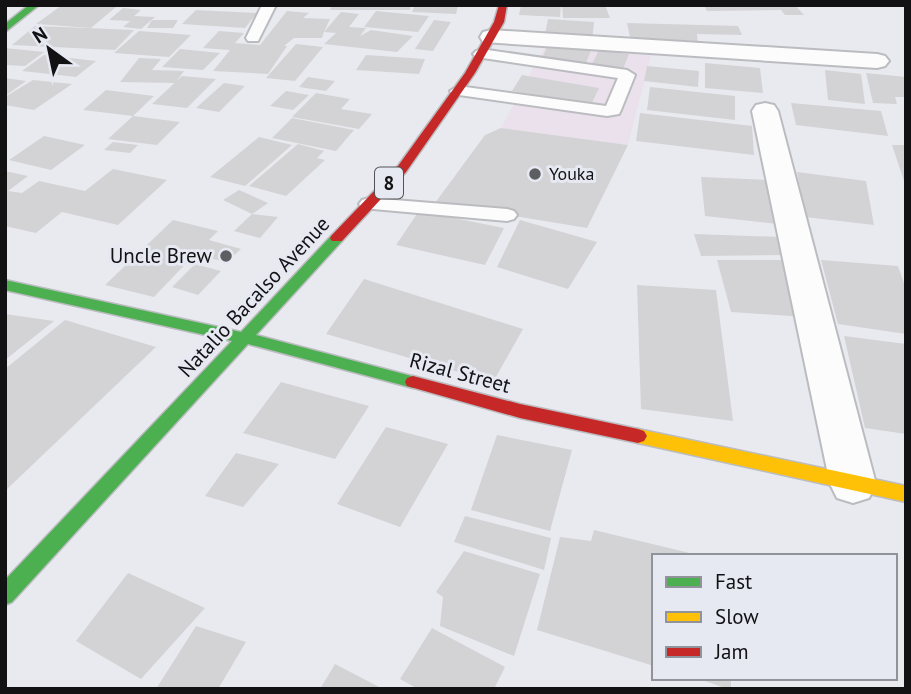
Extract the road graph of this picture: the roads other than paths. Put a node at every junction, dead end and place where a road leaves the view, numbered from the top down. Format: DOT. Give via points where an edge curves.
graph roads {
  1 [pos="36,5"];
  2 [pos="269,5"];
  3 [pos="503,5"];
  4 [pos="5,29"];
  5 [pos="253,38"];
  6 [pos="486,45"];
  7 [pos="877,61"];
  8 [pos="458,91"];
  9 [pos="765,111"];
  10 [pos="369,204"];
  11 [pos="507,215"];
  12 [pos="5,285"];
  13 [pos="245,338"];
  14 [pos="853,484"];
  15 [pos="906,494"];
  16 [pos="5,595"];
  1 -- 4 [label="main road"];
  2 -- 5 [label="lane"];
  3 -- 6 [label="main road, Natalio Bacalso Avenue / 8"];
  6 -- 7 [label="street"];
  6 -- 8 [label="main road, Natalio Bacalso Avenue / 8"];
  6 -- 8 [label="lane" via="627,75 613,110 607,111"];
  8 -- 10 [label="main road, Natalio Bacalso Avenue / 8" via="402,169"];
  9 -- 14 [label="street"];
  10 -- 11 [label="lane"];
  10 -- 13 [label="main road, Natalio Bacalso Avenue / 8"];
  12 -- 13 [label="main road, Rizal Street"];
  13 -- 14 [label="main road, Rizal Street" via="520,411"];
  13 -- 16 [label="main road, Natalio Bacalso Avenue / 8"];
  14 -- 15 [label="main road, Rizal Street"];
}
